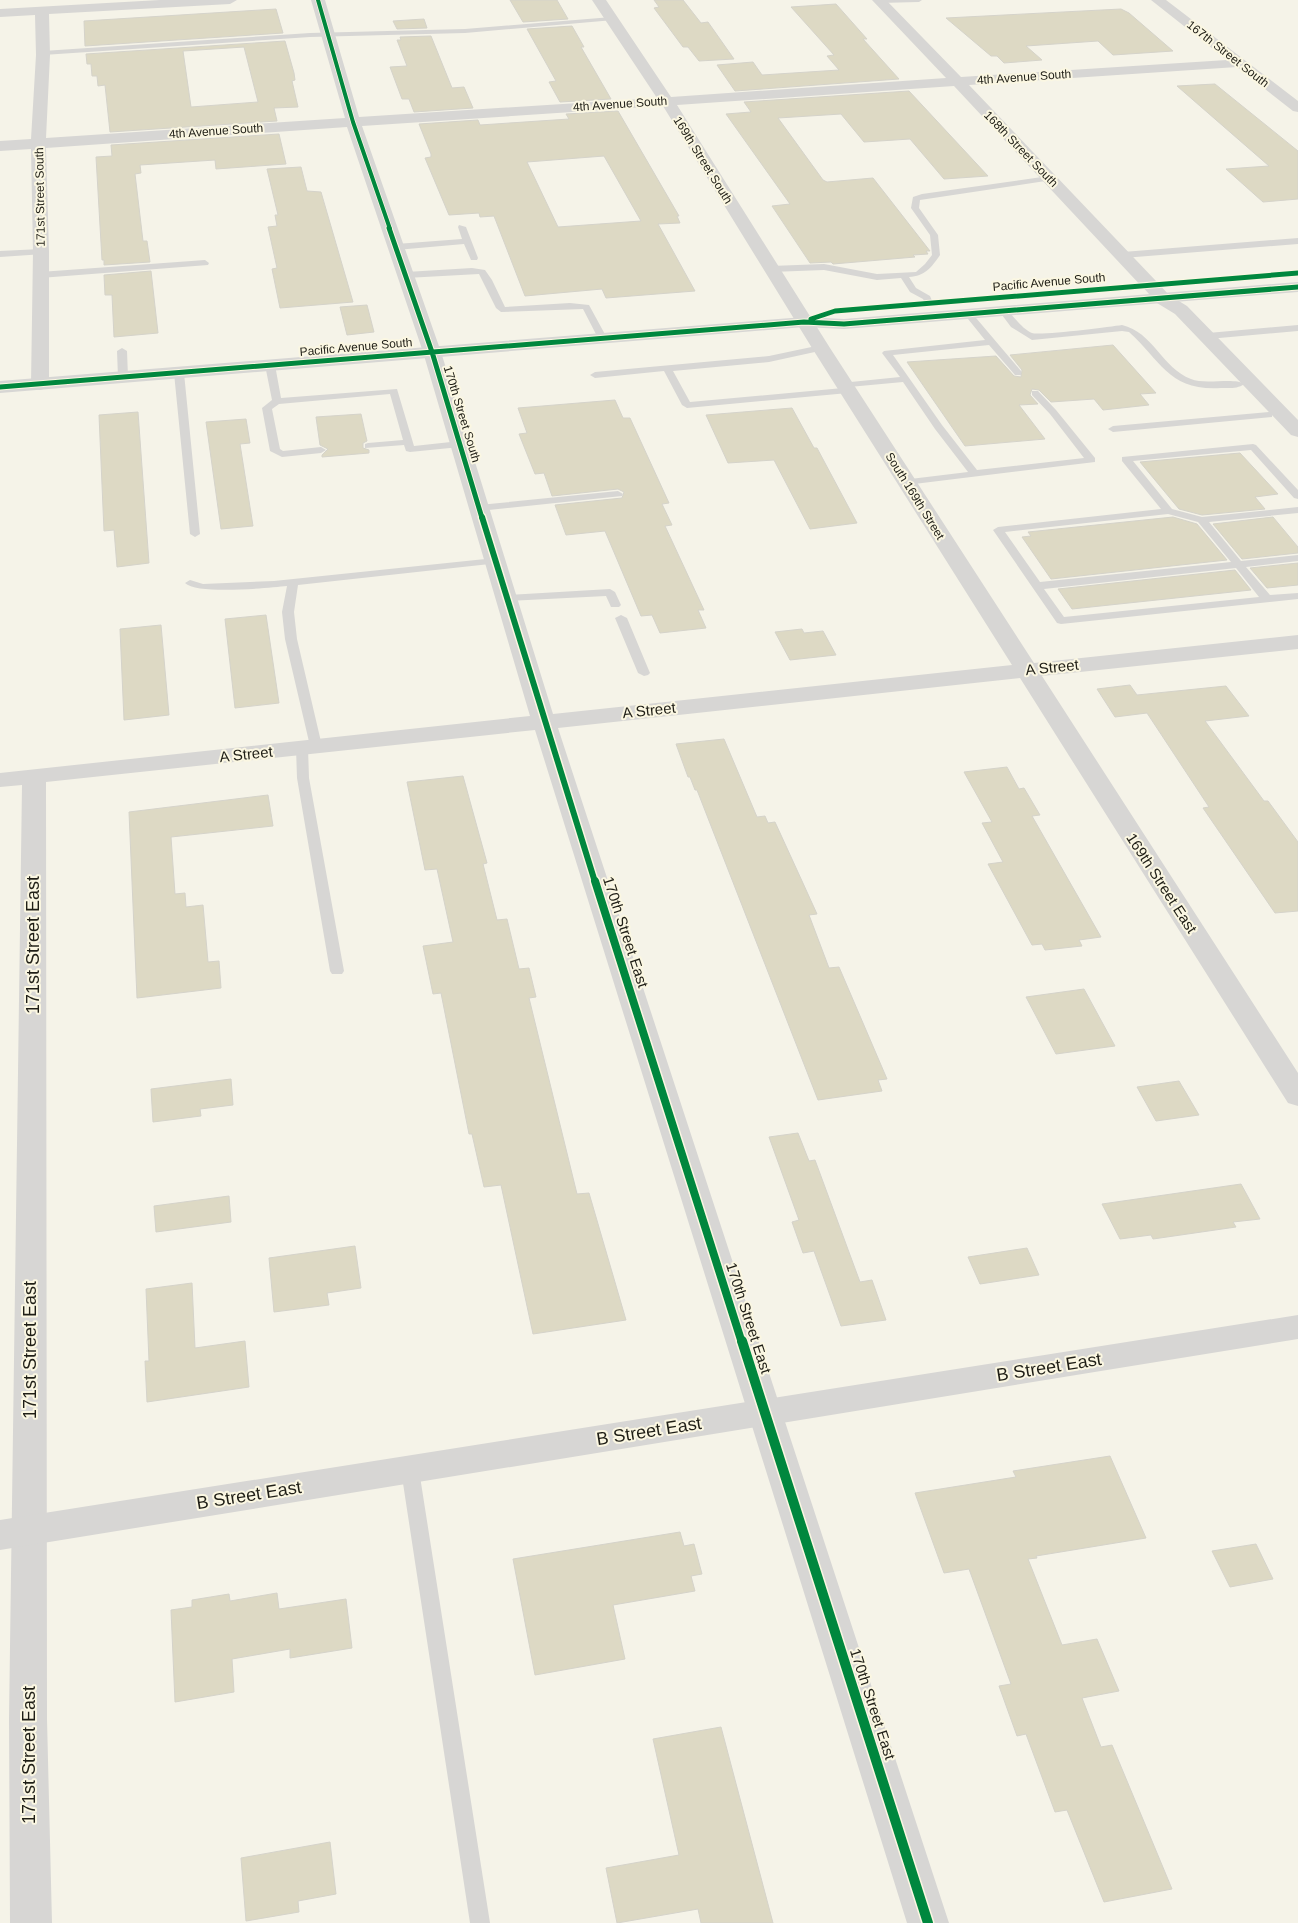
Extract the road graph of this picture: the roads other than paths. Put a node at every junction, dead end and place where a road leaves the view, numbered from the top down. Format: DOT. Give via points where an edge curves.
graph roads {
  1 [pos="230,0"];
  2 [pos="318,0"];
  3 [pos="599,0"];
  4 [pos="919,0"];
  5 [pos="1158,0"];
  6 [pos="880,1"];
  7 [pos="42,10"];
  8 [pos="0,12"];
  9 [pos="612,19"];
  10 [pos="327,36"];
  11 [pos="43,53"];
  12 [pos="1240,63"];
  13 [pos="958,82"];
  14 [pos="667,101"];
  15 [pos="1298,108"];
  16 [pos="353,122"];
  17 [pos="38,143"];
  18 [pos="0,146"];
  19 [pos="1049,178"];
  20 [pos="462,228"];
  21 [pos="468,240"];
  22 [pos="1298,241"];
  23 [pos="396,247"];
  24 [pos="41,252"];
  25 [pos="0,254"];
  26 [pos="1123,255"];
  27 [pos="474,258"];
  28 [pos="205,263"];
  29 [pos="771,269"];
  30 [pos="1298,273"];
  31 [pos="903,275"];
  32 [pos="40,276"];
  33 [pos="406,276"];
  34 [pos="1150,285"];
  35 [pos="1298,287"];
  36 [pos="1163,299"];
  37 [pos="930,303"];
  38 [pos="1003,311"];
  39 [pos="968,314"];
  40 [pos="804,322"];
  41 [pos="1298,328"];
  42 [pos="1208,336"];
  43 [pos="602,338"];
  44 [pos="991,342"];
  45 [pos="821,348"];
  46 [pos="122,351"];
  47 [pos="432,352"];
  48 [pos="270,365"];
  49 [pos="668,368"];
  50 [pos="179,373"];
  51 [pos="1018,373"];
  52 [pos="595,375"];
  53 [pos="124,377"];
  54 [pos="906,379"];
  55 [pos="40,384"];
  56 [pos="1239,384"];
  57 [pos="0,387"];
  58 [pos="846,388"];
  59 [pos="1035,393"];
  60 [pos="277,401"];
  61 [pos="1269,415"];
  62 [pos="1113,429"];
  63 [pos="1298,431"];
  64 [pos="408,442"];
  65 [pos="460,444"];
  66 [pos="368,446"];
  67 [pos="1298,446"];
  68 [pos="321,450"];
  69 [pos="975,474"];
  70 [pos="906,482"];
  71 [pos="618,494"];
  72 [pos="1298,496"];
  73 [pos="479,508"];
  74 [pos="1298,510"];
  75 [pos="1168,511"];
  76 [pos="1202,520"];
  77 [pos="195,534"];
  78 [pos="1298,558"];
  79 [pos="495,561"];
  80 [pos="1239,565"];
  81 [pos="292,582"];
  82 [pos="190,583"];
  83 [pos="1037,586"];
  84 [pos="1298,596"];
  85 [pos="507,598"];
  86 [pos="1267,599"];
  87 [pos="615,604"];
  88 [pos="621,618"];
  89 [pos="1298,642"];
  90 [pos="1025,670"];
  91 [pos="644,673"];
  92 [pos="544,722"];
  93 [pos="309,747"];
  94 [pos="34,777"];
  95 [pos="0,780"];
  96 [pos="337,971"];
  97 [pos="1298,1096"];
  98 [pos="1298,1327"];
  99 [pos="765,1413"];
  100 [pos="410,1470"];
  101 [pos="15,1533"];
  102 [pos="31,1923"];
  103 [pos="480,1923"];
  104 [pos="928,1923"];
  1 -- 7 [label="street"];
  2 -- 10 [label="street, 170th Street South"];
  3 -- 9 [label="street, 169th Street South"];
  4 -- 6 [label="lane"];
  5 -- 12 [label="street, 167th Street South"];
  6 -- 13 [label="street, 168th Street South"];
  7 -- 8 [label="street"];
  7 -- 11 [label="street, 171st Street South"];
  9 -- 10 [label="lane" via="465,31"];
  9 -- 14 [label="street, 169th Street South"];
  10 -- 11 [label="lane"];
  10 -- 16 [label="street, 170th Street South"];
  11 -- 17 [label="street, 171st Street South"];
  12 -- 13 [label="street, 4th Avenue South"];
  12 -- 15 [label="street, 167th Street South"];
  13 -- 14 [label="street, 4th Avenue South"];
  13 -- 19 [label="street, 168th Street South"];
  14 -- 16 [label="street, 4th Avenue South"];
  14 -- 29 [label="street, 169th Street South"];
  16 -- 17 [label="street, 4th Avenue South"];
  16 -- 23 [label="street, 170th Street South"];
  17 -- 18 [label="street, 4th Avenue South"];
  17 -- 24 [label="street, 171st Street South"];
  19 -- 26 [label="street, 168th Street South"];
  19 -- 31 [label="lane" via="916,199 915,208 934,234 936,255 918,274"];
  20 -- 21 [label="lane"];
  21 -- 23 [label="lane"];
  21 -- 27 [label="lane"];
  22 -- 26 [label="lane"];
  23 -- 33 [label="street, 170th Street South"];
  24 -- 25 [label="lane"];
  24 -- 32 [label="street, 171st Street South"];
  26 -- 34 [label="street, 168th Street South"];
  28 -- 32 [label="lane"];
  29 -- 31 [label="lane" via="824,267 876,277"];
  29 -- 40 [label="street, 169th Street South"];
  30 -- 34 [label="street, Pacific Avenue South"];
  31 -- 37 [label="lane" via="913,290"];
  32 -- 55 [label="street, 171st Street South"];
  33 -- 43 [label="lane" via="472,270 482,272 500,308 586,307"];
  33 -- 47 [label="street, 170th Street South"];
  34 -- 36 [label="street, 168th Street South"];
  34 -- 37 [label="street, Pacific Avenue South"];
  35 -- 36 [label="street, Pacific Avenue South"];
  36 -- 38 [label="street, Pacific Avenue South"];
  36 -- 42 [label="street, 168th Street South" via="1181,310"];
  36 -- 56 [label="street, 168th Street South" via="1167,310"];
  37 -- 40 [label="street, Pacific Avenue South" via="835,311"];
  38 -- 39 [label="street, Pacific Avenue South"];
  38 -- 56 [label="lane" via="1014,325 1032,336 1122,328 1132,330 1179,377 1194,384"];
  39 -- 40 [label="street, Pacific Avenue South" via="844,324"];
  39 -- 44 [label="lane"];
  40 -- 43 [label="street, Pacific Avenue South"];
  40 -- 45 [label="street, South 169th Street"];
  41 -- 42 [label="lane"];
  42 -- 63 [label="street, 168th Street South"];
  43 -- 47 [label="street, Pacific Avenue South"];
  44 -- 51 [label="lane"];
  44 -- 54 [label="lane" via="887,353"];
  45 -- 49 [label="lane" via="779,357"];
  45 -- 58 [label="street, South 169th Street"];
  46 -- 53 [label="lane"];
  47 -- 48 [label="street, Pacific Avenue South"];
  47 -- 65 [label="street, 170th Street South"];
  48 -- 50 [label="street, Pacific Avenue South"];
  48 -- 60 [label="lane"];
  49 -- 52 [label="lane"];
  49 -- 58 [label="lane" via="687,405"];
  50 -- 53 [label="street, Pacific Avenue South"];
  50 -- 77 [label="lane"];
  53 -- 55 [label="street, Pacific Avenue South"];
  54 -- 58 [label="lane"];
  54 -- 69 [label="lane"];
  55 -- 57 [label="street, Pacific Avenue South"];
  56 -- 61 [label="street, 168th Street South"];
  58 -- 70 [label="street, South 169th Street"];
  59 -- 69 [label="lane" via="1092,460"];
  60 -- 64 [label="lane" via="394,391"];
  60 -- 68 [label="lane" via="267,408 275,451 282,454"];
  61 -- 62 [label="lane"];
  61 -- 67 [label="street, 168th Street South"];
  64 -- 65 [label="lane" via="410,449"];
  64 -- 66 [label="lane"];
  65 -- 73 [label="street, 170th Street South"];
  69 -- 70 [label="lane"];
  70 -- 90 [label="street, South 169th Street"];
  71 -- 73 [label="lane"];
  72 -- 75 [label="lane" via="1252,447 1126,459"];
  73 -- 79 [label="street, 170th Street South"];
  74 -- 76 [label="lane"];
  75 -- 76 [label="lane"];
  75 -- 83 [label="lane" via="998,530"];
  76 -- 80 [label="lane"];
  78 -- 80 [label="lane"];
  79 -- 81 [label="lane"];
  79 -- 85 [label="street, 170th Street South"];
  80 -- 83 [label="lane"];
  80 -- 86 [label="lane"];
  81 -- 82 [label="lane" via="202,588"];
  81 -- 93 [label="lane" via="288,612"];
  83 -- 86 [label="lane" via="1061,621"];
  84 -- 86 [label="lane"];
  85 -- 87 [label="lane" via="610,592"];
  85 -- 92 [label="street, 170th Street South"];
  88 -- 91 [label="lane"];
  89 -- 90 [label="street, A Street"];
  90 -- 92 [label="street, A Street"];
  90 -- 97 [label="street, 169th Street East"];
  92 -- 93 [label="street, A Street"];
  92 -- 99 [label="street, 170th Street East"];
  93 -- 94 [label="street, A Street"];
  93 -- 96 [label="lane" via="303,778"];
  94 -- 95 [label="street, A Street"];
  94 -- 101 [label="street, 171st Street East"];
  98 -- 99 [label="street, B Street East"];
  99 -- 100 [label="street, B Street East"];
  99 -- 104 [label="street, 170th Street East"];
  100 -- 101 [label="street, B Street East"];
  100 -- 103 [label="lane"];
  101 -- 102 [label="street, 171st Street East" via="28,1719"];
}
